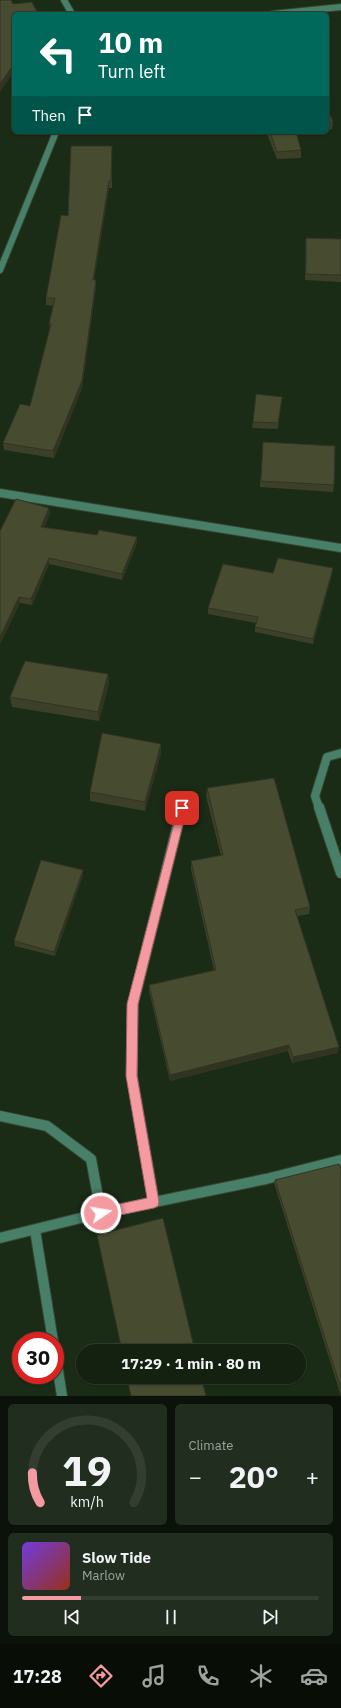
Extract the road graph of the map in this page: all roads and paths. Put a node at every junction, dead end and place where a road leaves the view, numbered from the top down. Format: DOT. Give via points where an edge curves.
graph roads {
  1 [pos="64,0"];
  2 [pos="341,7"];
  3 [pos="71,12"];
  4 [pos="292,12"];
  5 [pos="55,134"];
  6 [pos="0,270"];
  7 [pos="0,493"];
  8 [pos="341,548"];
  9 [pos="341,753"];
  10 [pos="182,808"];
  11 [pos="341,873"];
  12 [pos="0,1116"];
  13 [pos="341,1160"];
  14 [pos="154,1202"];
  15 [pos="101,1213"];
  16 [pos="35,1230"];
  17 [pos="0,1238"];
  18 [pos="52,1332"];
  19 [pos="60,1384"];
  20 [pos="62,1396"];
  1 -- 3 [label="street"];
  2 -- 4 [label="street"];
  5 -- 6 [label="street"];
  7 -- 8 [label="street"];
  9 -- 11 [label="street" via="327,757 315,796"];
  10 -- 14 [label="street" via="133,1004 132,1076"];
  12 -- 15 [label="street" via="47,1126 90,1159"];
  13 -- 14 [label="street" via="266,1179"];
  14 -- 15 [label="street"];
  15 -- 16 [label="street"];
  16 -- 17 [label="street"];
  16 -- 18 [label="street"];
  19 -- 20 [label="street"];
}
